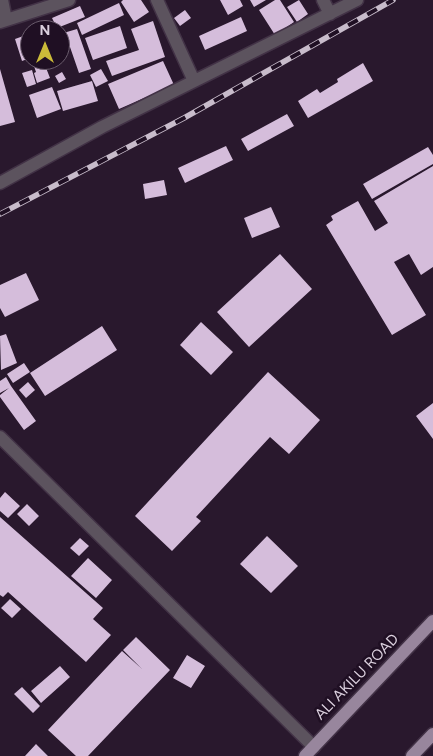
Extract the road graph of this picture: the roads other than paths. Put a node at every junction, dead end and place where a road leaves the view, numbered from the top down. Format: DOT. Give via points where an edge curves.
graph roads {
  1 [pos="2,0"];
  2 [pos="69,0"];
  3 [pos="157,0"];
  4 [pos="323,0"];
  5 [pos="357,0"];
  6 [pos="330,14"];
  7 [pos="3,21"];
  8 [pos="194,81"];
  9 [pos="0,183"];
  10 [pos="0,437"];
  11 [pos="433,621"];
  12 [pos="433,734"];
  13 [pos="309,752"];
  14 [pos="412,756"];
  1 -- 7 [label="street"];
  2 -- 7 [label="street"];
  3 -- 8 [label="street"];
  4 -- 6 [label="street"];
  5 -- 6 [label="street"];
  6 -- 8 [label="street"];
  8 -- 9 [label="street"];
  10 -- 13 [label="street"];
  11 -- 13 [label="main road, ALI AKILU ROAD"];
  12 -- 14 [label="main road"];
}
